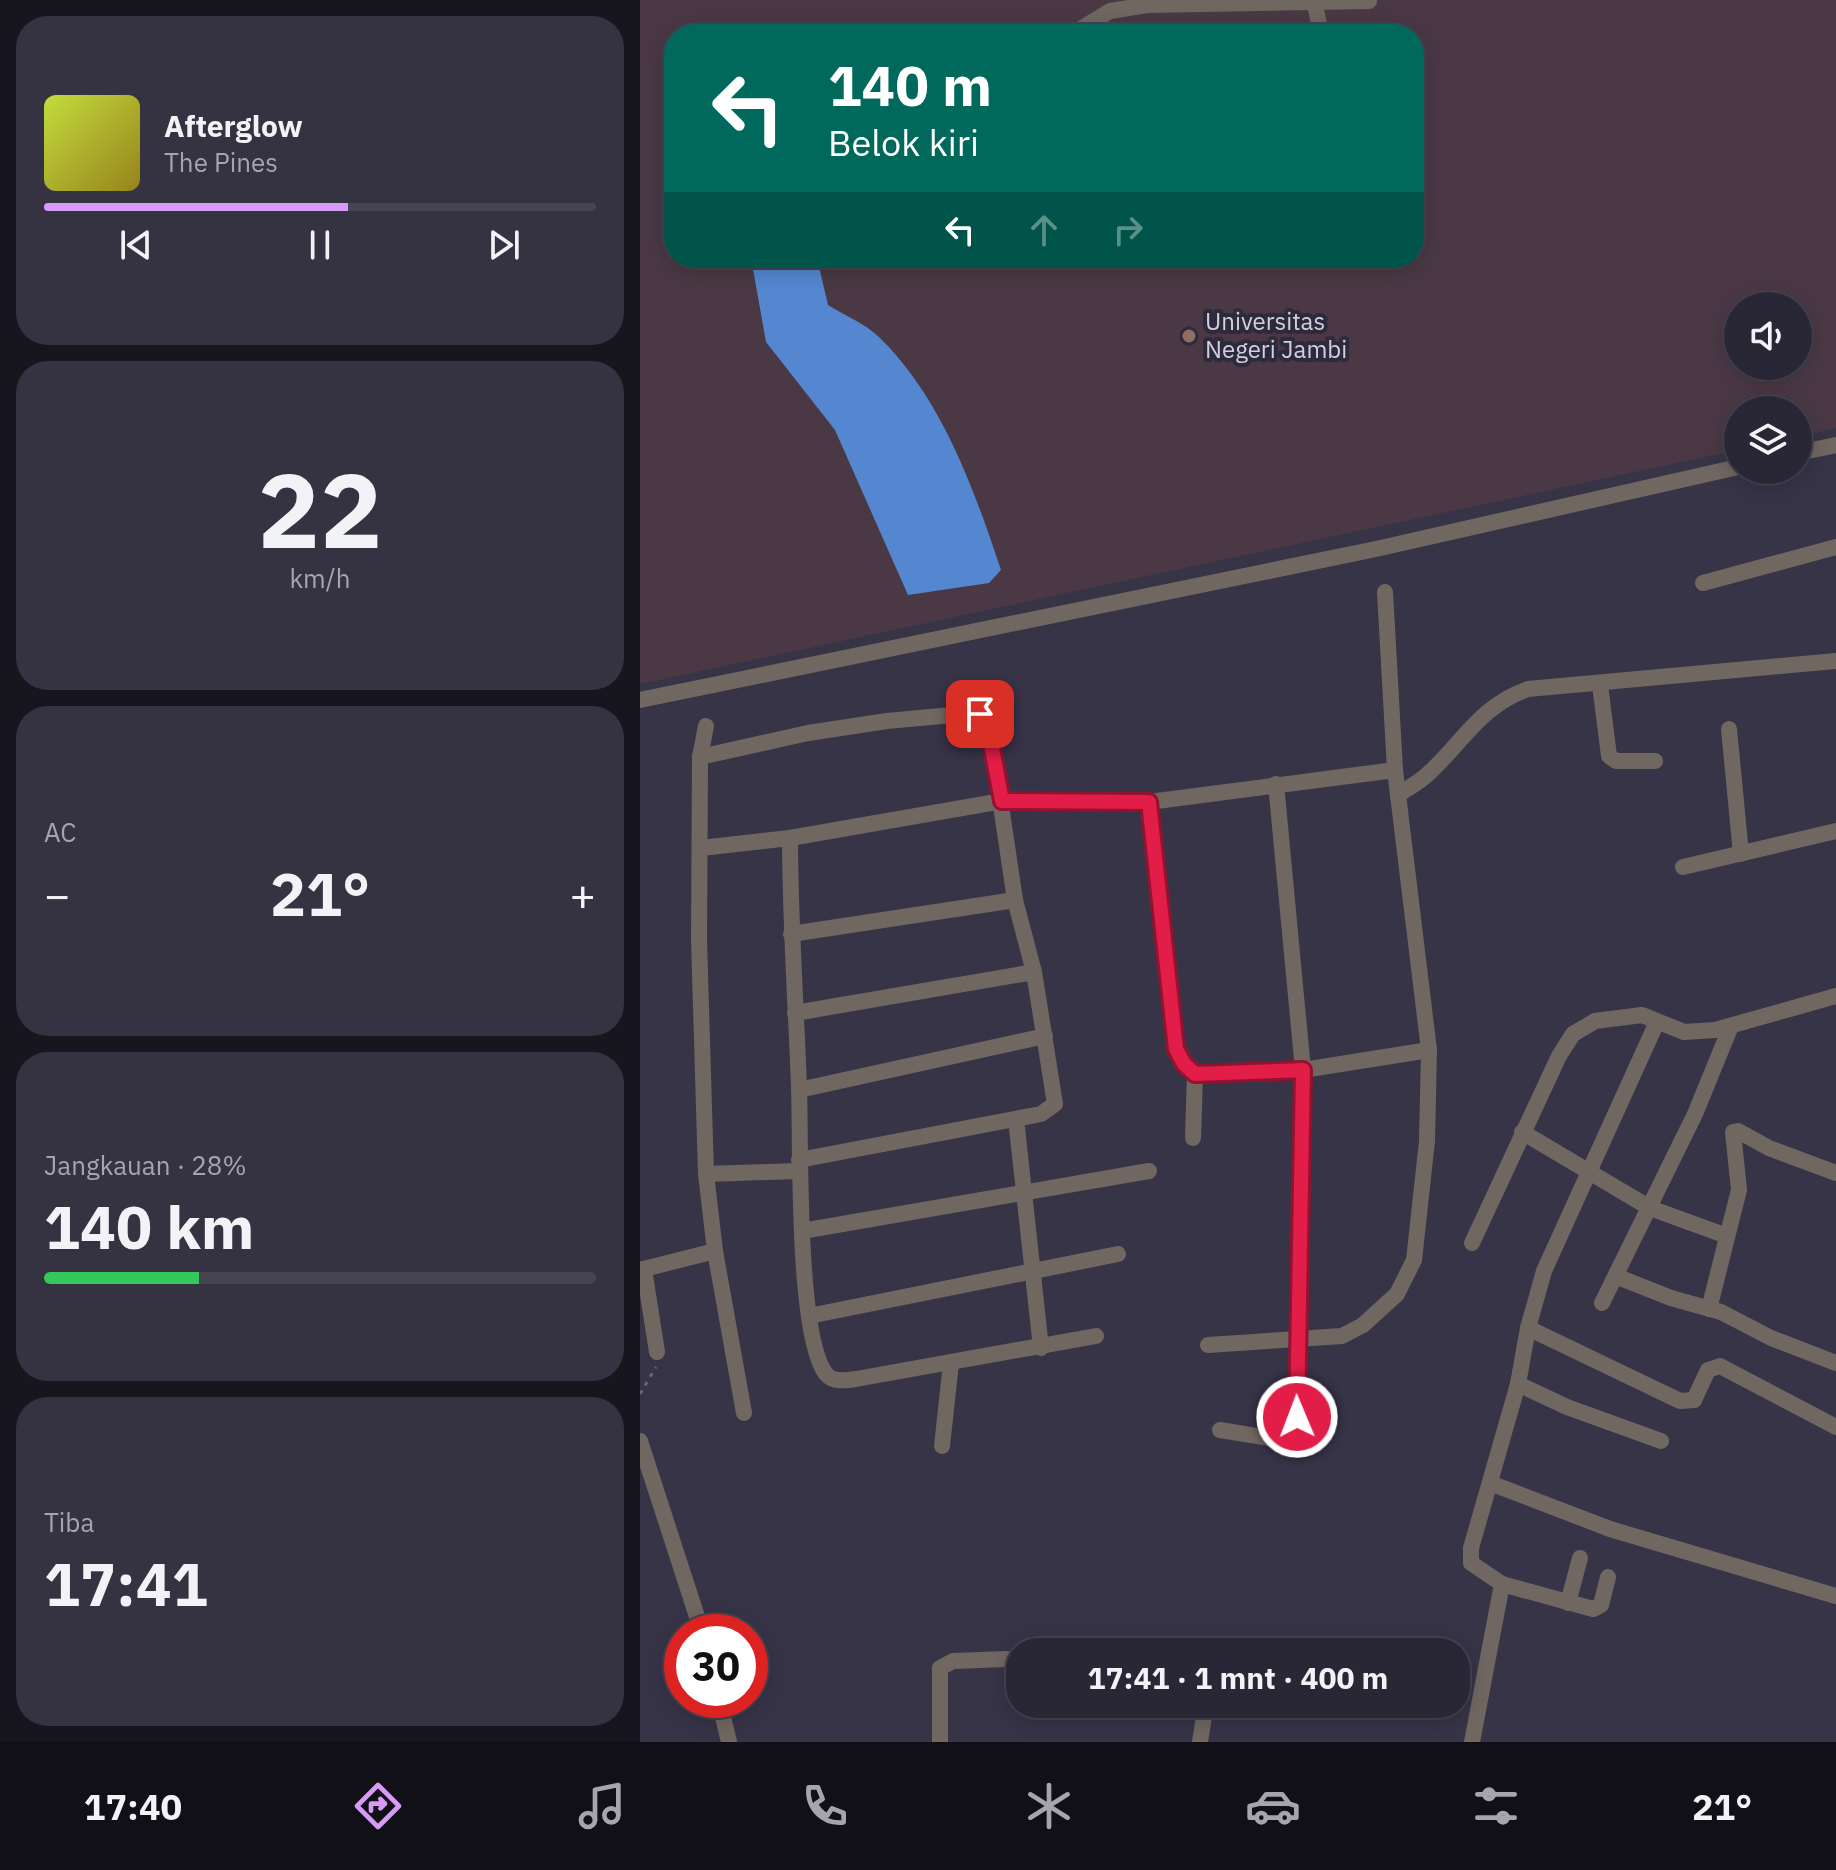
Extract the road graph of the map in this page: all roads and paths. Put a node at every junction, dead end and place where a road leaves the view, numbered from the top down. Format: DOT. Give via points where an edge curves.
graph roads {
  1 [pos="1314,1"];
  2 [pos="1369,1"];
  3 [pos="1089,24"];
  4 [pos="1319,24"];
  5 [pos="1836,445"];
  6 [pos="1812,450"];
  7 [pos="1724,470"];
  8 [pos="1836,547"];
  9 [pos="1703,583"];
  10 [pos="1385,592"];
  11 [pos="1836,661"];
  12 [pos="1600,685"];
  13 [pos="640,700"];
  14 [pos="706,726"];
  15 [pos="1729,729"];
  16 [pos="700,757"];
  17 [pos="1655,761"];
  18 [pos="1395,770"];
  19 [pos="1276,784"];
  20 [pos="1398,795"];
  21 [pos="1002,801"];
  22 [pos="1149,802"];
  23 [pos="1836,831"];
  24 [pos="790,838"];
  25 [pos="701,848"];
  26 [pos="1741,854"];
  27 [pos="1683,867"];
  28 [pos="1015,900"];
  29 [pos="791,934"];
  30 [pos="1034,972"];
  31 [pos="1836,996"];
  32 [pos="795,1013"];
  33 [pos="1657,1022"];
  34 [pos="1731,1026"];
  35 [pos="1045,1036"];
  36 [pos="1429,1050"];
  37 [pos="1303,1070"];
  38 [pos="1195,1074"];
  39 [pos="799,1090"];
  40 [pos="1016,1119"];
  41 [pos="1522,1132"];
  42 [pos="1193,1138"];
  43 [pos="798,1166"];
  44 [pos="1149,1171"];
  45 [pos="1587,1173"];
  46 [pos="1836,1173"];
  47 [pos="706,1174"];
  48 [pos="1026,1194"];
  49 [pos="1650,1208"];
  50 [pos="802,1231"];
  51 [pos="1727,1236"];
  52 [pos="1472,1243"];
  53 [pos="715,1251"];
  54 [pos="1118,1254"];
  55 [pos="1031,1268"];
  56 [pos="642,1270"];
  57 [pos="1618,1277"];
  58 [pos="1602,1303"];
  59 [pos="1709,1309"];
  60 [pos="809,1316"];
  61 [pos="1528,1328"];
  62 [pos="1096,1336"];
  63 [pos="1297,1339"];
  64 [pos="1208,1345"];
  65 [pos="1041,1348"];
  66 [pos="657,1352"];
  67 [pos="951,1363"];
  68 [pos="1836,1363"];
  69 [pos="1518,1384"];
  70 [pos="640,1394"];
  71 [pos="744,1413"];
  72 [pos="1836,1427"];
  73 [pos="1220,1430"];
  74 [pos="640,1441"];
  75 [pos="1661,1441"];
  76 [pos="942,1446"];
  77 [pos="1490,1483"];
  78 [pos="1580,1558"];
  79 [pos="1608,1577"];
  80 [pos="1502,1584"];
  81 [pos="1836,1596"];
  82 [pos="1568,1603"];
  83 [pos="696,1614"];
  84 [pos="1006,1659"];
  85 [pos="723,1718"];
  86 [pos="1204,1718"];
  87 [pos="729,1742"];
  88 [pos="940,1742"];
  89 [pos="1200,1742"];
  90 [pos="1472,1742"];
  1 -- 2 [label="street"];
  1 -- 3 [label="street" via="1147,5 1110,11"];
  1 -- 4 [label="street"];
  5 -- 6 [label="street"];
  7 -- 13 [label="street" via="1376,549"];
  8 -- 9 [label="street"];
  10 -- 18 [label="street"];
  11 -- 12 [label="street"];
  12 -- 17 [label="street" via="1609,756 1616,761"];
  12 -- 20 [label="street" via="1528,689 1511,695 1468,728 1429,774"];
  14 -- 16 [label="street"];
  15 -- 26 [label="street"];
  16 -- 21 [label="street" via="871,723 978,713 988,727"];
  16 -- 25 [label="street"];
  18 -- 19 [label="street"];
  18 -- 20 [label="street"];
  19 -- 22 [label="street"];
  19 -- 37 [label="street"];
  20 -- 36 [label="street"];
  21 -- 22 [label="street"];
  21 -- 24 [label="street"];
  21 -- 28 [label="street"];
  22 -- 38 [label="street" via="1176,1049"];
  23 -- 26 [label="street"];
  24 -- 25 [label="street"];
  24 -- 29 [label="street"];
  25 -- 47 [label="street"];
  26 -- 27 [label="street"];
  28 -- 29 [label="street"];
  28 -- 30 [label="street"];
  29 -- 32 [label="street"];
  30 -- 32 [label="street"];
  30 -- 35 [label="street"];
  31 -- 34 [label="street"];
  32 -- 39 [label="street"];
  33 -- 34 [label="street" via="1684,1032"];
  33 -- 41 [label="street" via="1642,1015 1624,1016 1595,1021 1573,1034"];
  33 -- 45 [label="street"];
  34 -- 49 [label="street"];
  35 -- 39 [label="street"];
  35 -- 40 [label="street" via="1055,1104 1045,1113"];
  36 -- 37 [label="street"];
  36 -- 63 [label="street" via="1419,1233 1404,1285 1351,1332"];
  37 -- 38 [label="street"];
  37 -- 63 [label="street"];
  38 -- 42 [label="street"];
  39 -- 43 [label="street"];
  40 -- 43 [label="street"];
  40 -- 48 [label="street"];
  41 -- 45 [label="street"];
  41 -- 52 [label="street"];
  43 -- 47 [label="street"];
  43 -- 50 [label="street"];
  44 -- 48 [label="street"];
  45 -- 49 [label="street"];
  45 -- 61 [label="street" via="1544,1271"];
  46 -- 51 [label="street" via="1735,1131 1731,1138 1739,1190"];
  47 -- 53 [label="street"];
  48 -- 50 [label="street"];
  48 -- 55 [label="street"];
  49 -- 51 [label="street"];
  49 -- 57 [label="street"];
  50 -- 60 [label="street"];
  51 -- 59 [label="street"];
  53 -- 56 [label="street"];
  53 -- 71 [label="street"];
  54 -- 55 [label="street"];
  55 -- 60 [label="street"];
  55 -- 65 [label="street"];
  56 -- 66 [label="street"];
  57 -- 58 [label="street"];
  57 -- 59 [label="street"];
  59 -- 68 [label="street"];
  60 -- 67 [label="street" via="821,1362 831,1378 856,1379"];
  61 -- 69 [label="street"];
  61 -- 72 [label="street" via="1680,1401 1694,1400 1708,1370 1720,1366"];
  62 -- 65 [label="street"];
  63 -- 64 [label="street"];
  63 -- 73 [label="street" via="1297,1412 1291,1432 1275,1439"];
  65 -- 67 [label="street"];
  66 -- 70 [label="path" via="654,1376"];
  67 -- 76 [label="street"];
  69 -- 75 [label="street"];
  69 -- 77 [label="street"];
  74 -- 83 [label="street"];
  77 -- 80 [label="street" via="1469,1559"];
  77 -- 81 [label="street" via="1610,1529"];
  78 -- 82 [label="street"];
  79 -- 82 [label="street" via="1599,1607"];
  80 -- 82 [label="street"];
  80 -- 90 [label="street"];
  84 -- 88 [label="street" via="953,1661 940,1668"];
  85 -- 87 [label="street"];
  86 -- 89 [label="street"];
}
